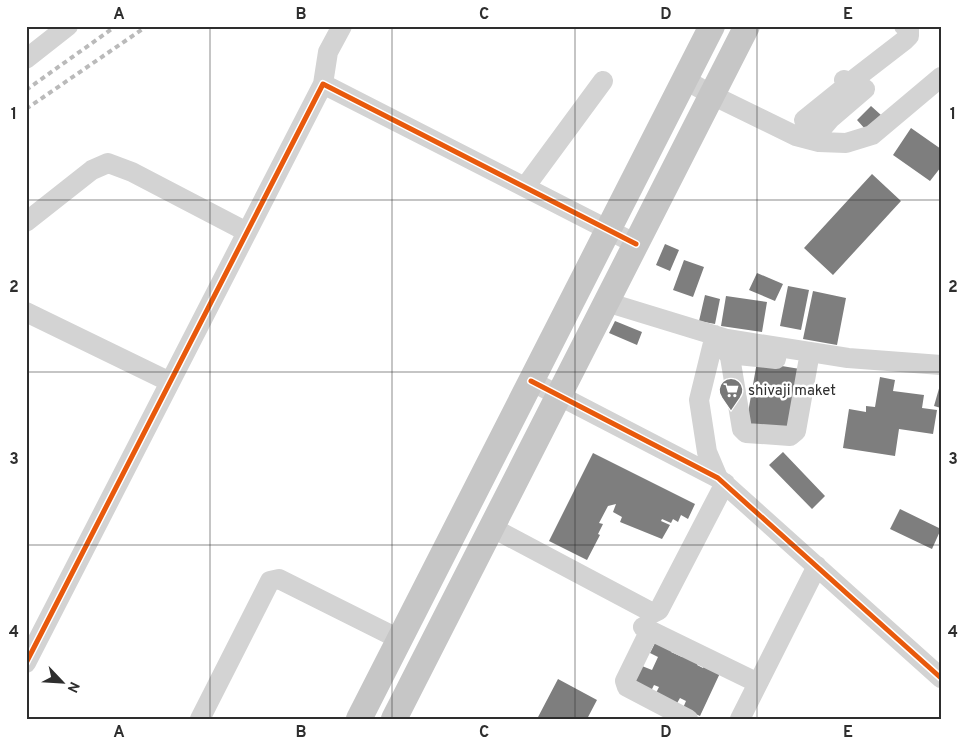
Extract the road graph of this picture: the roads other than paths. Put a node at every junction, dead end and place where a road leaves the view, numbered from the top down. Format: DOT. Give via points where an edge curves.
graph roads {
  1 [pos="68,26"];
  2 [pos="342,26"];
  3 [pos="712,26"];
  4 [pos="747,26"];
  5 [pos="904,26"];
  6 [pos="26,59"];
  7 [pos="941,77"];
  8 [pos="684,79"];
  9 [pos="844,80"];
  10 [pos="603,81"];
  11 [pos="323,84"];
  12 [pos="712,95"];
  13 [pos="804,120"];
  14 [pos="812,140"];
  15 [pos="525,188"];
  16 [pos="26,222"];
  17 [pos="608,230"];
  18 [pos="247,232"];
  19 [pos="636,244"];
  20 [pos="606,302"];
  21 [pos="26,312"];
  22 [pos="724,343"];
  23 [pos="809,357"];
  24 [pos="941,365"];
  25 [pos="531,381"];
  26 [pos="170,382"];
  27 [pos="559,395"];
  28 [pos="721,480"];
  29 [pos="492,528"];
  30 [pos="817,566"];
  31 [pos="399,639"];
  32 [pos="26,663"];
  33 [pos="941,678"];
  34 [pos="758,683"];
  35 [pos="369,715"];
  36 [pos="200,719"];
  37 [pos="394,719"];
  38 [pos="688,719"];
  39 [pos="740,719"];
  1 -- 6 [label="street"];
  2 -- 11 [label="street" via="328,52"];
  3 -- 8 [label="main road"];
  4 -- 12 [label="main road"];
  5 -- 9 [label="street" via="909,30 905,40 848,84"];
  7 -- 14 [label="street" via="872,135 846,144"];
  8 -- 12 [label="street"];
  8 -- 17 [label="main road"];
  10 -- 15 [label="street"];
  11 -- 15 [label="street"];
  11 -- 18 [label="street"];
  12 -- 14 [label="street" via="796,136"];
  12 -- 19 [label="main road"];
  13 -- 14 [label="street" via="840,91 858,95"];
  15 -- 17 [label="street"];
  16 -- 18 [label="street" via="92,170 108,163 132,172"];
  17 -- 19 [label="street"];
  17 -- 25 [label="main road"];
  18 -- 26 [label="street"];
  19 -- 20 [label="main road"];
  20 -- 22 [label="street"];
  20 -- 27 [label="main road"];
  21 -- 26 [label="street"];
  22 -- 23 [label="street"];
  22 -- 23 [label="street" via="742,429 746,433 790,436 796,431"];
  22 -- 28 [label="street" via="699,400 707,452"];
  23 -- 24 [label="street"];
  25 -- 27 [label="street"];
  25 -- 31 [label="main road"];
  26 -- 32 [label="street"];
  27 -- 28 [label="street"];
  27 -- 29 [label="main road"];
  28 -- 29 [label="street" via="659,610 653,613"];
  28 -- 30 [label="street"];
  29 -- 37 [label="main road"];
  30 -- 33 [label="street"];
  30 -- 34 [label="street"];
  31 -- 35 [label="main road"];
  31 -- 36 [label="street" via="279,579 270,581"];
  34 -- 38 [label="street" via="646,629 625,681 627,687"];
  34 -- 39 [label="street"];
}
